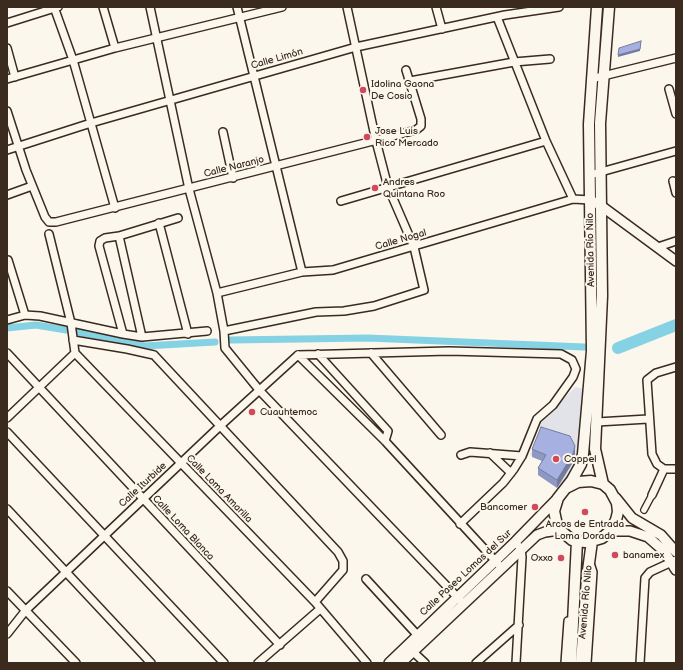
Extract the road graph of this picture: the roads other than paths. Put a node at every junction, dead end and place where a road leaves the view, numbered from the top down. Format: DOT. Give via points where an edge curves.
graph roads {
  1 [pos="56,7"];
  2 [pos="103,7"];
  3 [pos="150,7"];
  4 [pos="237,7"];
  5 [pos="282,7"];
  6 [pos="347,7"];
  7 [pos="436,7"];
  8 [pos="503,7"];
  9 [pos="558,7"];
  10 [pos="597,7"];
  11 [pos="609,7"];
  12 [pos="505,15"];
  13 [pos="497,17"];
  14 [pos="240,18"];
  15 [pos="7,23"];
  16 [pos="442,29"];
  17 [pos="158,38"];
  18 [pos="356,47"];
  19 [pos="7,48"];
  20 [pos="115,48"];
  21 [pos="676,58"];
  22 [pos="550,59"];
  23 [pos="73,60"];
  24 [pos="514,62"];
  25 [pos="406,70"];
  26 [pos="253,76"];
  27 [pos="603,76"];
  28 [pos="15,77"];
  29 [pos="7,79"];
  30 [pos="591,79"];
  31 [pos="410,81"];
  32 [pos="670,89"];
  33 [pos="170,100"];
  34 [pos="7,111"];
  35 [pos="676,114"];
  36 [pos="91,123"];
  37 [pos="223,132"];
  38 [pos="376,141"];
  39 [pos="546,141"];
  40 [pos="19,146"];
  41 [pos="7,150"];
  42 [pos="676,151"];
  43 [pos="276,166"];
  44 [pos="26,170"];
  45 [pos="601,172"];
  46 [pos="590,175"];
  47 [pos="233,178"];
  48 [pos="673,181"];
  49 [pos="32,186"];
  50 [pos="388,186"];
  51 [pos="23,189"];
  52 [pos="189,189"];
  53 [pos="676,193"];
  54 [pos="7,195"];
  55 [pos="573,199"];
  56 [pos="341,200"];
  57 [pos="590,200"];
  58 [pos="600,205"];
  59 [pos="115,208"];
  60 [pos="178,218"];
  61 [pos="159,223"];
  62 [pos="49,234"];
  63 [pos="119,236"];
  64 [pos="676,241"];
  65 [pos="414,247"];
  66 [pos="658,247"];
  67 [pos="8,260"];
  68 [pos="676,261"];
  69 [pos="302,272"];
  70 [pos="217,294"];
  71 [pos="25,315"];
  72 [pos="7,320"];
  73 [pos="71,323"];
  74 [pos="207,330"];
  75 [pos="224,331"];
  76 [pos="123,334"];
  77 [pos="188,334"];
  78 [pos="142,337"];
  79 [pos="73,340"];
  80 [pos="7,353"];
  81 [pos="75,353"];
  82 [pos="371,353"];
  83 [pos="318,354"];
  84 [pos="298,355"];
  85 [pos="676,367"];
  86 [pos="38,388"];
  87 [pos="260,391"];
  88 [pos="7,418"];
  89 [pos="648,419"];
  90 [pos="597,422"];
  91 [pos="220,426"];
  92 [pos="7,432"];
  93 [pos="441,435"];
  94 [pos="385,441"];
  95 [pos="490,453"];
  96 [pos="461,455"];
  97 [pos="522,456"];
  98 [pos="180,463"];
  99 [pos="664,469"];
  100 [pos="676,469"];
  101 [pos="511,473"];
  102 [pos="603,484"];
  103 [pos="566,488"];
  104 [pos="652,495"];
  105 [pos="558,498"];
  106 [pos="616,498"];
  107 [pos="142,499"];
  108 [pos="7,509"];
  109 [pos="644,510"];
  110 [pos="460,524"];
  111 [pos="560,530"];
  112 [pos="610,531"];
  113 [pos="104,535"];
  114 [pos="577,541"];
  115 [pos="592,541"];
  116 [pos="518,546"];
  117 [pos="676,552"];
  118 [pos="576,558"];
  119 [pos="590,560"];
  120 [pos="498,564"];
  121 [pos="675,564"];
  122 [pos="66,572"];
  123 [pos="366,579"];
  124 [pos="7,590"];
  125 [pos="460,600"];
  126 [pos="315,602"];
  127 [pos="320,609"];
  128 [pos="26,610"];
  129 [pos="518,624"];
  130 [pos="7,634"];
  131 [pos="417,635"];
  132 [pos="424,642"];
  133 [pos="280,645"];
  134 [pos="409,649"];
  135 [pos="76,663"];
  136 [pos="151,663"];
  137 [pos="224,663"];
  138 [pos="258,663"];
  139 [pos="367,663"];
  140 [pos="388,663"];
  141 [pos="401,663"];
  142 [pos="425,663"];
  143 [pos="476,663"];
  144 [pos="516,663"];
  145 [pos="565,663"];
  146 [pos="571,663"];
  147 [pos="580,663"];
  148 [pos="587,663"];
  149 [pos="640,663"];
  1 -- 15 [label="street"];
  1 -- 23 [label="street"];
  2 -- 20 [label="street"];
  3 -- 17 [label="street"];
  4 -- 14 [label="street"];
  5 -- 14 [label="street"];
  6 -- 18 [label="street"];
  7 -- 16 [label="street"];
  8 -- 12 [label="street"];
  9 -- 12 [label="street, Calle Limón"];
  10 -- 30 [label="main road, Avenida Río Nilo"];
  11 -- 27 [label="main road, Avenida Río Nilo"];
  12 -- 13 [label="street, Calle Limón"];
  13 -- 16 [label="street, Calle Limón"];
  13 -- 24 [label="street"];
  14 -- 17 [label="street"];
  14 -- 26 [label="street"];
  16 -- 18 [label="street, Calle Limón"];
  17 -- 20 [label="street"];
  17 -- 33 [label="street"];
  18 -- 26 [label="street, Calle Limón"];
  18 -- 38 [label="street"];
  19 -- 28 [label="street"];
  20 -- 23 [label="street"];
  21 -- 27 [label="street"];
  22 -- 24 [label="street"];
  23 -- 28 [label="street"];
  23 -- 36 [label="street"];
  24 -- 31 [label="street"];
  24 -- 39 [label="street"];
  25 -- 31 [label="street"];
  26 -- 33 [label="street, Calle Limón"];
  26 -- 43 [label="street"];
  27 -- 30 [label="street"];
  27 -- 45 [label="main road, Avenida Río Nilo" via="600,123"];
  28 -- 29 [label="street"];
  30 -- 46 [label="main road, Avenida Río Nilo"];
  31 -- 38 [label="street, Calle Naranjo" via="421,126 416,130"];
  32 -- 35 [label="street"];
  33 -- 36 [label="street, Calle Limón"];
  33 -- 52 [label="street"];
  34 -- 40 [label="street"];
  36 -- 40 [label="street, Calle Limón"];
  36 -- 59 [label="street"];
  37 -- 47 [label="street"];
  38 -- 43 [label="street, Calle Naranjo"];
  38 -- 50 [label="street"];
  39 -- 50 [label="street"];
  39 -- 55 [label="street"];
  40 -- 41 [label="street, Calle Limón"];
  40 -- 44 [label="street"];
  42 -- 45 [label="street"];
  43 -- 47 [label="street, Calle Naranjo"];
  43 -- 69 [label="street"];
  44 -- 49 [label="street"];
  44 -- 51 [label="street"];
  45 -- 46 [label="street"];
  45 -- 58 [label="main road, Avenida Río Nilo"];
  46 -- 57 [label="main road, Avenida Río Nilo"];
  47 -- 52 [label="street, Calle Naranjo"];
  48 -- 53 [label="street"];
  49 -- 51 [label="street"];
  49 -- 59 [label="street, Calle Naranjo" via="44,217 50,222"];
  50 -- 56 [label="street"];
  50 -- 65 [label="street"];
  51 -- 54 [label="street"];
  52 -- 59 [label="street, Calle Naranjo"];
  52 -- 70 [label="street"];
  55 -- 57 [label="street, Calle Nogal"];
  55 -- 65 [label="street, Calle Nogal"];
  57 -- 58 [label="street"];
  57 -- 103 [label="main road, Avenida Río Nilo" via="592,351 589,390 583,454 577,472"];
  58 -- 66 [label="street"];
  58 -- 90 [label="main road, Avenida Río Nilo" via="602,296"];
  60 -- 61 [label="street"];
  61 -- 63 [label="street"];
  61 -- 77 [label="street"];
  62 -- 73 [label="street"];
  63 -- 76 [label="street" via="105,238 100,241 99,246"];
  63 -- 78 [label="street"];
  64 -- 66 [label="street"];
  65 -- 69 [label="street, Calle Nogal" via="333,270"];
  65 -- 75 [label="street" via="424,290 374,306 316,312"];
  66 -- 68 [label="street"];
  67 -- 71 [label="street"];
  69 -- 70 [label="street, Calle Nogal"];
  70 -- 75 [label="street"];
  71 -- 72 [label="street"];
  71 -- 73 [label="street"];
  73 -- 76 [label="street"];
  73 -- 79 [label="street"];
  74 -- 77 [label="street"];
  75 -- 87 [label="street" via="223,344 228,354"];
  76 -- 78 [label="street"];
  77 -- 78 [label="street"];
  79 -- 81 [label="street"];
  79 -- 91 [label="street" via="154,355"];
  80 -- 86 [label="street, Calle Loma Blanca"];
  81 -- 86 [label="street"];
  81 -- 98 [label="street, Calle Loma Amarilla"];
  82 -- 83 [label="street"];
  82 -- 93 [label="street"];
  82 -- 97 [label="street" via="449,351 561,354 568,357 575,364 573,377 552,405 536,419"];
  83 -- 84 [label="street"];
  83 -- 94 [label="street" via="388,431"];
  84 -- 87 [label="street, Calle Iturbide"];
  84 -- 94 [label="street"];
  85 -- 89 [label="street" via="648,378"];
  86 -- 88 [label="street"];
  86 -- 107 [label="street, Calle Loma Blanca"];
  87 -- 91 [label="street, Calle Iturbide"];
  87 -- 125 [label="street"];
  89 -- 90 [label="street"];
  89 -- 99 [label="street" via="652,454 657,464"];
  90 -- 102 [label="main road, Avenida Río Nilo" via="596,457"];
  91 -- 98 [label="street, Calle Iturbide"];
  91 -- 126 [label="street" via="338,552 343,561 343,570"];
  92 -- 113 [label="street"];
  94 -- 110 [label="street"];
  95 -- 96 [label="street" via="470,452"];
  95 -- 97 [label="street"];
  95 -- 101 [label="street"];
  97 -- 101 [label="street"];
  98 -- 107 [label="street, Calle Iturbide"];
  98 -- 126 [label="street, Calle Loma Amarilla"];
  99 -- 100 [label="street"];
  99 -- 104 [label="street"];
  101 -- 110 [label="street"];
  102 -- 103 [label="main road" via="586,480"];
  102 -- 106 [label="main road"];
  103 -- 105 [label="main road"];
  104 -- 109 [label="street"];
  105 -- 111 [label="main road" via="554,518"];
  105 -- 116 [label="street, Calle Paseo Lomas del Sur"];
  106 -- 112 [label="main road" via="617,516"];
  106 -- 117 [label="street" via="632,518 661,535"];
  107 -- 113 [label="street, Calle Iturbide"];
  107 -- 133 [label="street, Calle Loma Blanca"];
  108 -- 122 [label="street"];
  110 -- 120 [label="street"];
  111 -- 114 [label="main road"];
  111 -- 116 [label="street, Calle Paseo Lomas del Sur" via="537,535"];
  112 -- 115 [label="main road" via="602,538"];
  112 -- 121 [label="street" via="642,534 659,545"];
  113 -- 122 [label="street, Calle Iturbide"];
  113 -- 137 [label="street"];
  114 -- 115 [label="main road"];
  114 -- 118 [label="main road, Avenida Río Nilo"];
  115 -- 119 [label="main road, Avenida Río Nilo"];
  116 -- 120 [label="street, Calle Paseo Lomas del Sur"];
  116 -- 129 [label="street" via="522,557"];
  118 -- 145 [label="street" via="572,571"];
  118 -- 146 [label="main road, Avenida Río Nilo"];
  119 -- 147 [label="main road, Avenida Río Nilo"];
  119 -- 148 [label="street" via="593,572"];
  120 -- 125 [label="street, Calle Paseo Lomas del Sur"];
  121 -- 149 [label="street" via="650,572 645,578"];
  122 -- 128 [label="street, Calle Iturbide"];
  122 -- 136 [label="street"];
  123 -- 131 [label="street"];
  124 -- 128 [label="street"];
  125 -- 131 [label="street, Calle Paseo Lomas del Sur"];
  125 -- 132 [label="street, Calle Paseo Lomas del Sur"];
  126 -- 127 [label="street, Calle Loma Amarilla"];
  127 -- 133 [label="street"];
  127 -- 139 [label="street, Calle Loma Amarilla"];
  128 -- 130 [label="street, Calle Iturbide"];
  128 -- 135 [label="street"];
  129 -- 143 [label="street"];
  129 -- 144 [label="street"];
  131 -- 132 [label="street"];
  131 -- 134 [label="street, Calle Paseo Lomas del Sur"];
  132 -- 134 [label="street, Calle Paseo Lomas del Sur"];
  133 -- 138 [label="street"];
  134 -- 140 [label="street, Calle Paseo Lomas del Sur"];
  134 -- 141 [label="street, Calle Paseo Lomas del Sur"];
  134 -- 142 [label="street"];
}
